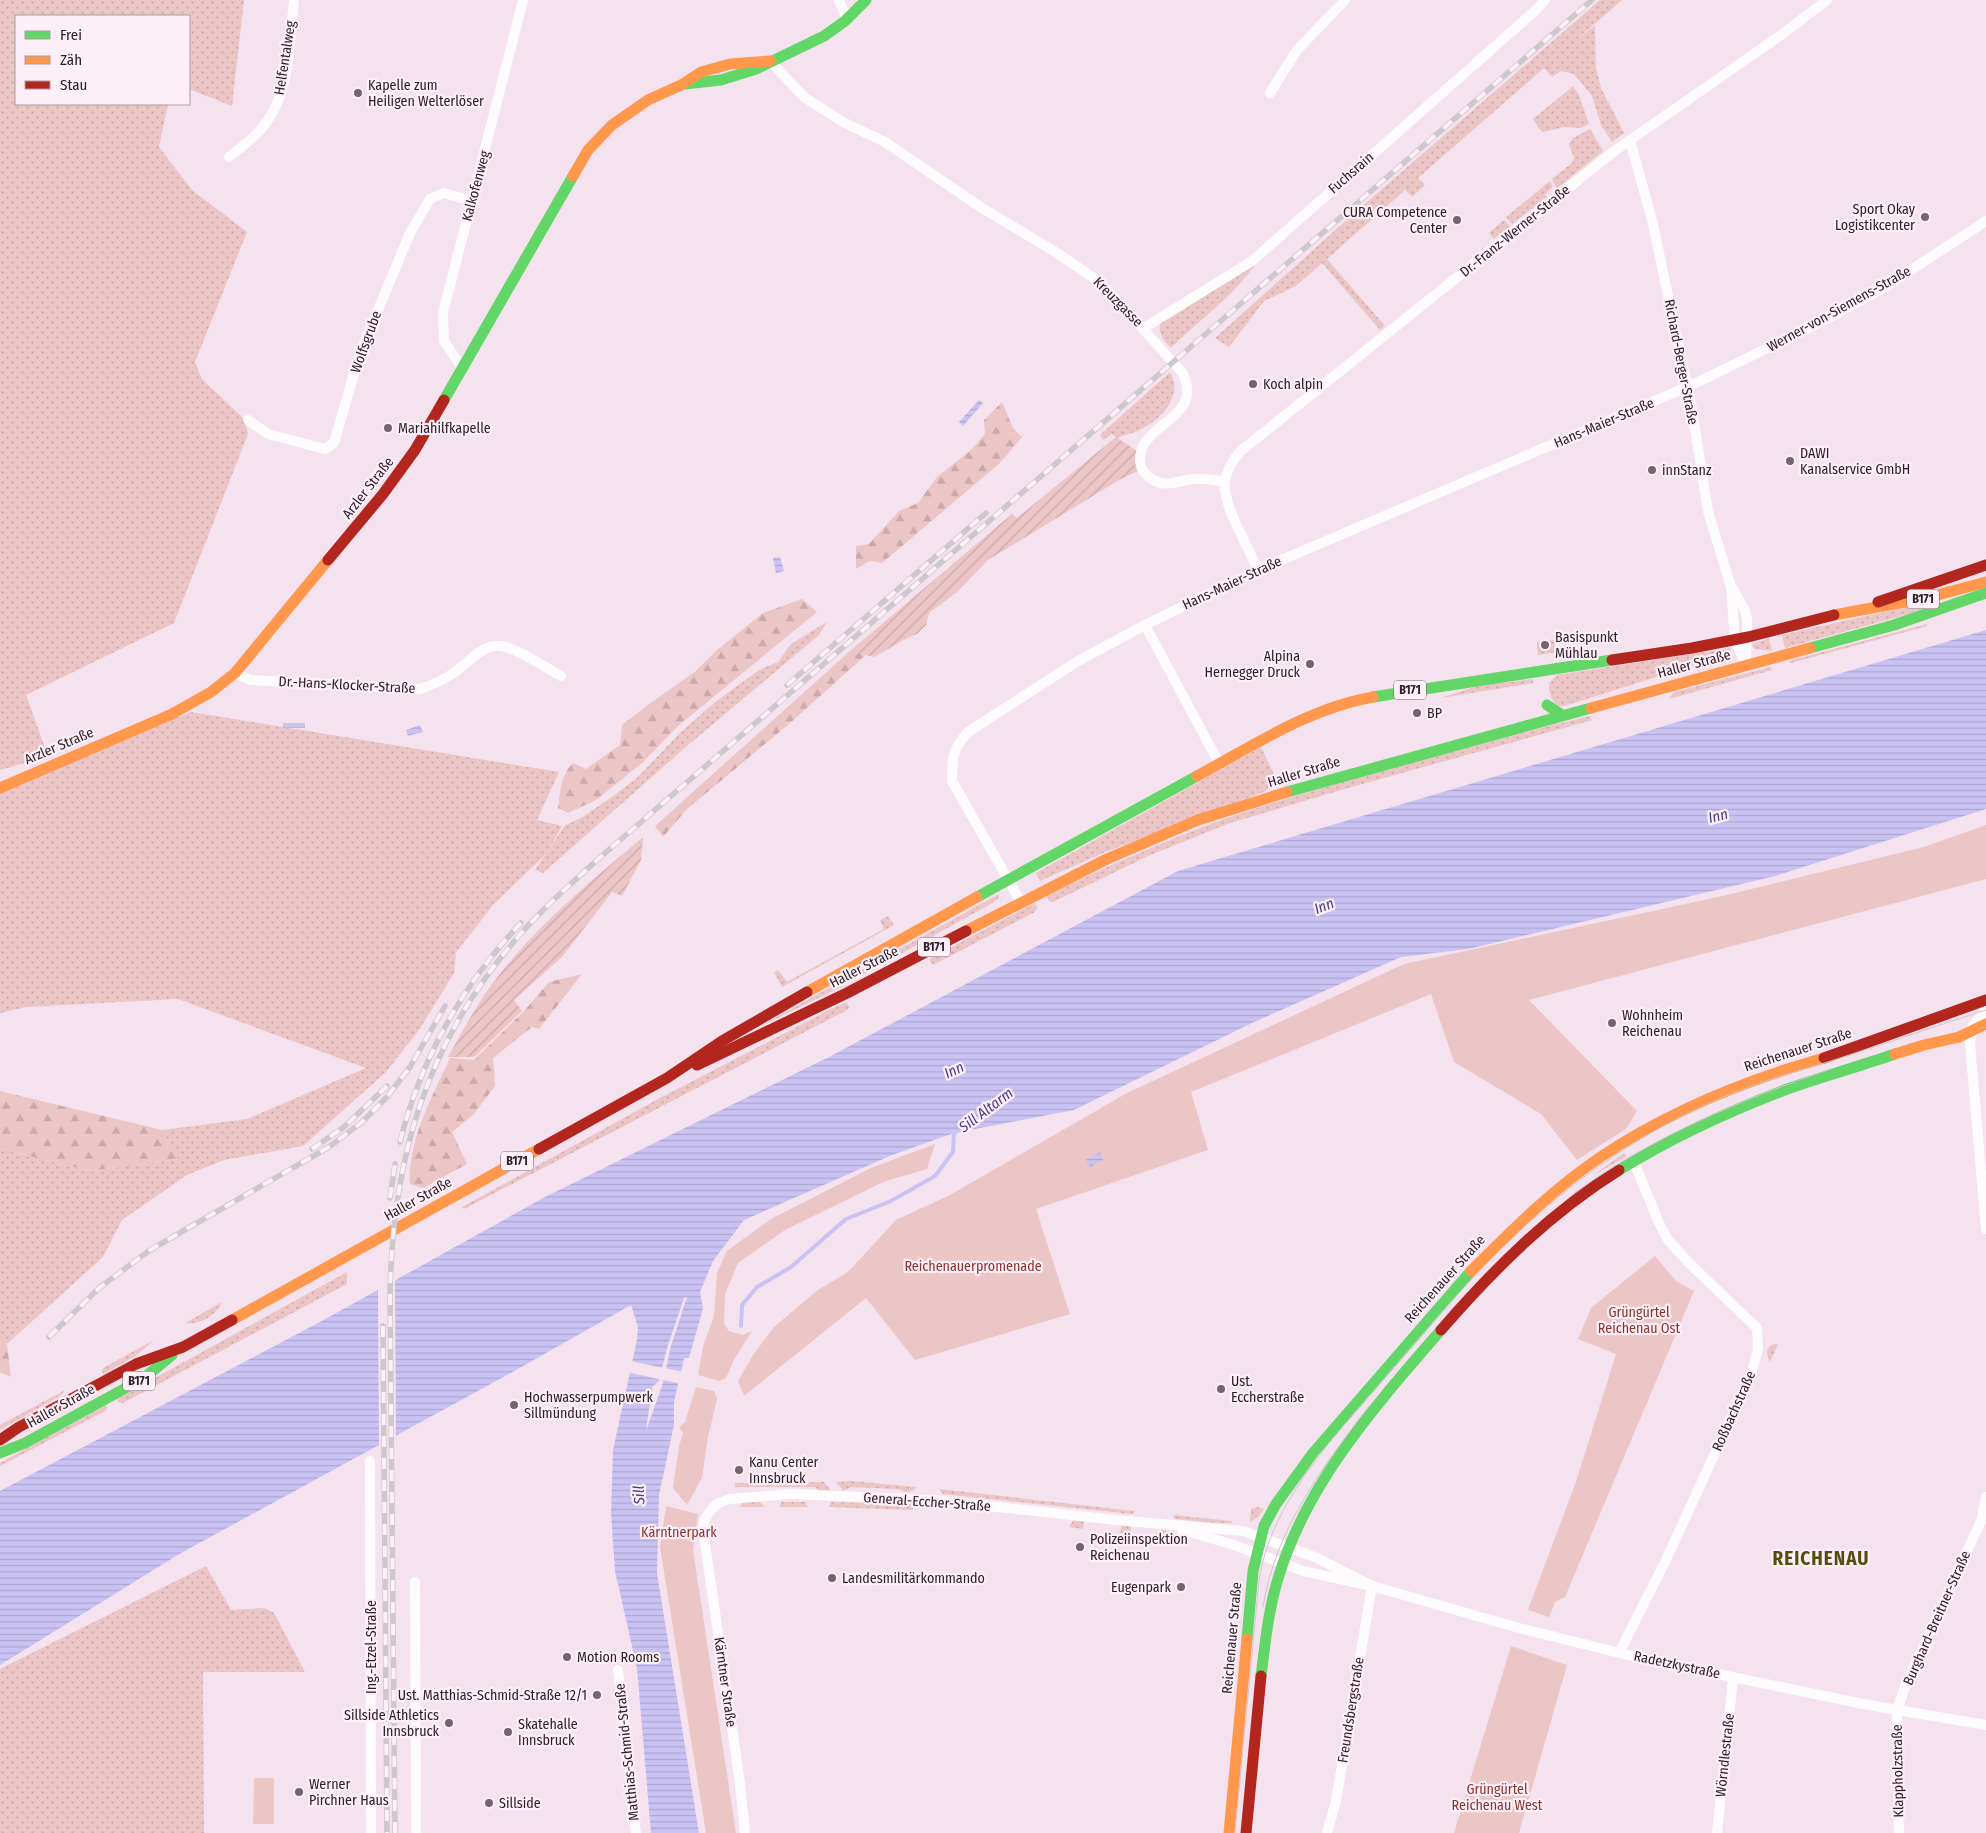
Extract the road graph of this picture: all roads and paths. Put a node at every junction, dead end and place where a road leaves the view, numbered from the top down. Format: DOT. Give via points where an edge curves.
graph roads {
  1 [pos="294,0"];
  2 [pos="523,0"];
  3 [pos="839,0"];
  4 [pos="866,0"];
  5 [pos="1345,0"];
  6 [pos="1545,0"];
  7 [pos="1827,0"];
  8 [pos="848,19"];
  9 [pos="770,61"];
  10 [pos="1270,93"];
  11 [pos="1630,140"];
  12 [pos="229,157"];
  13 [pos="472,201"];
  14 [pos="1986,221"];
  15 [pos="1144,328"];
  16 [pos="462,368"];
  17 [pos="1688,387"];
  18 [pos="248,420"];
  19 [pos="1225,482"];
  20 [pos="1986,565"];
  21 [pos="1258,570"];
  22 [pos="1986,582"];
  23 [pos="1730,584"];
  24 [pos="1986,593"];
  25 [pos="1986,603"];
  26 [pos="1858,610"];
  27 [pos="1145,624"];
  28 [pos="1894,625"];
  29 [pos="1748,637"];
  30 [pos="1735,640"];
  31 [pos="1746,666"];
  32 [pos="1553,669"];
  33 [pos="235,673"];
  34 [pos="560,676"];
  35 [pos="1544,682"];
  36 [pos="1547,705"];
  37 [pos="1562,714"];
  38 [pos="1219,763"];
  39 [pos="0,788"];
  40 [pos="1009,880"];
  41 [pos="1021,902"];
  42 [pos="1986,1000"];
  43 [pos="1986,1009"];
  44 [pos="1986,1024"];
  45 [pos="1972,1030"];
  46 [pos="1956,1038"];
  47 [pos="1971,1050"];
  48 [pos="667,1078"];
  49 [pos="1635,1136"];
  50 [pos="1634,1162"];
  51 [pos="1986,1228"];
  52 [pos="183,1347"];
  53 [pos="0,1440"];
  54 [pos="0,1453"];
  55 [pos="370,1461"];
  56 [pos="1986,1497"];
  57 [pos="1167,1525"];
  58 [pos="703,1530"];
  59 [pos="1261,1536"];
  60 [pos="1290,1547"];
  61 [pos="1256,1554"];
  62 [pos="1283,1563"];
  63 [pos="1342,1575"];
  64 [pos="415,1582"];
  65 [pos="1372,1586"];
  66 [pos="1619,1653"];
  67 [pos="618,1670"];
  68 [pos="1733,1678"];
  69 [pos="1898,1710"];
  70 [pos="1986,1725"];
  71 [pos="371,1833"];
  72 [pos="416,1833"];
  73 [pos="636,1833"];
  74 [pos="745,1833"];
  75 [pos="1229,1833"];
  76 [pos="1246,1833"];
  77 [pos="1327,1833"];
  78 [pos="1717,1833"];
  79 [pos="1899,1833"];
  1 -- 12 [label="street, Helfentalweg" via="286,72 277,104 254,138"];
  2 -- 13 [label="street, Kalkofenweg"];
  3 -- 8 [label="street"];
  4 -- 8 [label="main road, Arzler Straße"];
  5 -- 10 [label="street" via="1297,50"];
  6 -- 15 [label="street, Fuchsrain" via="1252,261"];
  7 -- 11 [label="street, Dr.-Franz-Werner-Straße"];
  8 -- 9 [label="main road, Arzler Straße" via="822,39"];
  9 -- 15 [label="street, Kreuzgasse" via="804,97 843,122 885,142 1101,283"];
  9 -- 16 [label="main road, Arzler Straße" via="730,64 701,72 648,100 612,125 588,150"];
  11 -- 17 [label="street, Richard-Berger-Straße" via="1653,224"];
  11 -- 19 [label="street, Dr.-Franz-Werner-Straße" via="1242,450 1230,466"];
  13 -- 16 [label="street, Kalkofenweg" via="443,312 444,342"];
  13 -- 18 [label="street, Wolfsgrube" via="444,193 430,199 410,233 360,354 334,443 325,449 268,434"];
  14 -- 17 [label="street, Werner-von-Siemens-Straße" via="1852,305"];
  15 -- 19 [label="street, Kreuzgasse" via="1182,372 1187,387 1181,408 1146,440 1140,454 1142,469 1149,478 1163,484 1204,478"];
  16 -- 33 [label="main road, Arzler Straße" via="415,450 383,494"];
  17 -- 21 [label="street, Hans-Maier-Straße"];
  17 -- 23 [label="street, Richard-Berger-Straße" via="1708,511"];
  19 -- 21 [label="street" via="1229,507"];
  20 -- 26 [label="main road, Haller Straße / B171"];
  21 -- 27 [label="street, Hans-Maier-Straße"];
  22 -- 26 [label="main road, Haller Straße / B171" via="1926,598"];
  23 -- 29 [label="street, Richard-Berger-Straße" via="1745,610"];
  23 -- 30 [label="street, Richard-Berger-Straße"];
  24 -- 28 [label="main road, Haller Straße / B171"];
  25 -- 28 [label="main road"];
  26 -- 29 [label="main road, Haller Straße / B171"];
  27 -- 38 [label="street"];
  27 -- 40 [label="street, Hans-Maier-Straße" via="1078,661 968,732 957,745 952,762 952,781"];
  28 -- 31 [label="main road, Haller Straße / B171"];
  29 -- 30 [label="main road, Haller Straße / B171"];
  29 -- 31 [label="street, Richard-Berger-Straße"];
  30 -- 31 [label="street, Richard-Berger-Straße"];
  30 -- 32 [label="main road, Haller Straße / B171"];
  31 -- 37 [label="main road, Haller Straße / B171"];
  32 -- 35 [label="main road"];
  32 -- 38 [label="main road, Haller Straße / B171" via="1368,698 1323,711"];
  33 -- 34 [label="street, Dr.-Hans-Klocker-Straße" via="250,680 420,689 437,684 496,645 508,648"];
  33 -- 39 [label="main road, Arzler Straße" via="212,692 172,714"];
  36 -- 37 [label="main road"];
  37 -- 41 [label="main road, Haller Straße / B171" via="1315,783 1198,820 1106,859"];
  38 -- 40 [label="main road, Haller Straße / B171"];
  40 -- 41 [label="street, Hans-Maier-Straße"];
  40 -- 48 [label="main road, Haller Straße / B171" via="722,1040"];
  41 -- 48 [label="main road, Haller Straße / B171" via="839,997"];
  42 -- 49 [label="main road, Reichenauer Straße" via="1724,1091"];
  43 -- 45 [label="street"];
  44 -- 45 [label="main road"];
  45 -- 46 [label="main road"];
  45 -- 47 [label="street"];
  46 -- 47 [label="street"];
  46 -- 50 [label="main road" via="1853,1067 1758,1100"];
  47 -- 51 [label="street"];
  48 -- 52 [label="main road, Haller Straße / B171"];
  49 -- 50 [label="main road" via="1631,1145"];
  49 -- 59 [label="main road, Reichenauer Straße" via="1564,1184 1470,1271 1313,1453 1272,1511"];
  50 -- 60 [label="main road" via="1546,1223 1461,1307 1391,1388 1340,1455 1307,1506"];
  50 -- 66 [label="street, Roßbachstraße" via="1668,1240 1758,1328 1758,1349 1742,1396"];
  52 -- 53 [label="main road, Haller Straße / B171" via="136,1364 19,1426"];
  52 -- 54 [label="main road, Haller Straße / B171" via="144,1378 25,1443"];
  55 -- 71 [label="street, Ing.-Etzel-Straße"];
  56 -- 69 [label="street, Burghard-Breitner-Straße" via="1980,1521 1906,1684"];
  57 -- 58 [label="street, General-Eccher-Straße" via="933,1500 791,1494 729,1499 711,1510"];
  57 -- 59 [label="street, General-Eccher-Straße" via="1226,1528"];
  57 -- 61 [label="street, General-Eccher-Straße"];
  58 -- 74 [label="street, Kärntner Straße"];
  59 -- 60 [label="street, General-Eccher-Straße"];
  59 -- 61 [label="main road, Reichenauer Straße"];
  60 -- 62 [label="main road"];
  60 -- 63 [label="street, Radetzkystraße" via="1317,1558"];
  61 -- 62 [label="street, General-Eccher-Straße"];
  61 -- 75 [label="main road, Reichenauer Straße"];
  62 -- 63 [label="street, Radetzkystraße" via="1303,1571"];
  62 -- 76 [label="main road" via="1273,1599 1262,1668"];
  63 -- 65 [label="street, Radetzkystraße"];
  63 -- 65 [label="street, Radetzkystraße"];
  64 -- 72 [label="street"];
  65 -- 66 [label="street, Radetzkystraße"];
  65 -- 77 [label="street, Freundsbergstraße" via="1336,1801"];
  66 -- 68 [label="street, Radetzkystraße"];
  67 -- 73 [label="street, Matthias-Schmid-Straße"];
  68 -- 69 [label="street, Radetzkystraße"];
  68 -- 78 [label="street, Wörndlestraße"];
  69 -- 70 [label="street, Radetzkystraße"];
  69 -- 79 [label="street, Klappholzstraße"];
}
